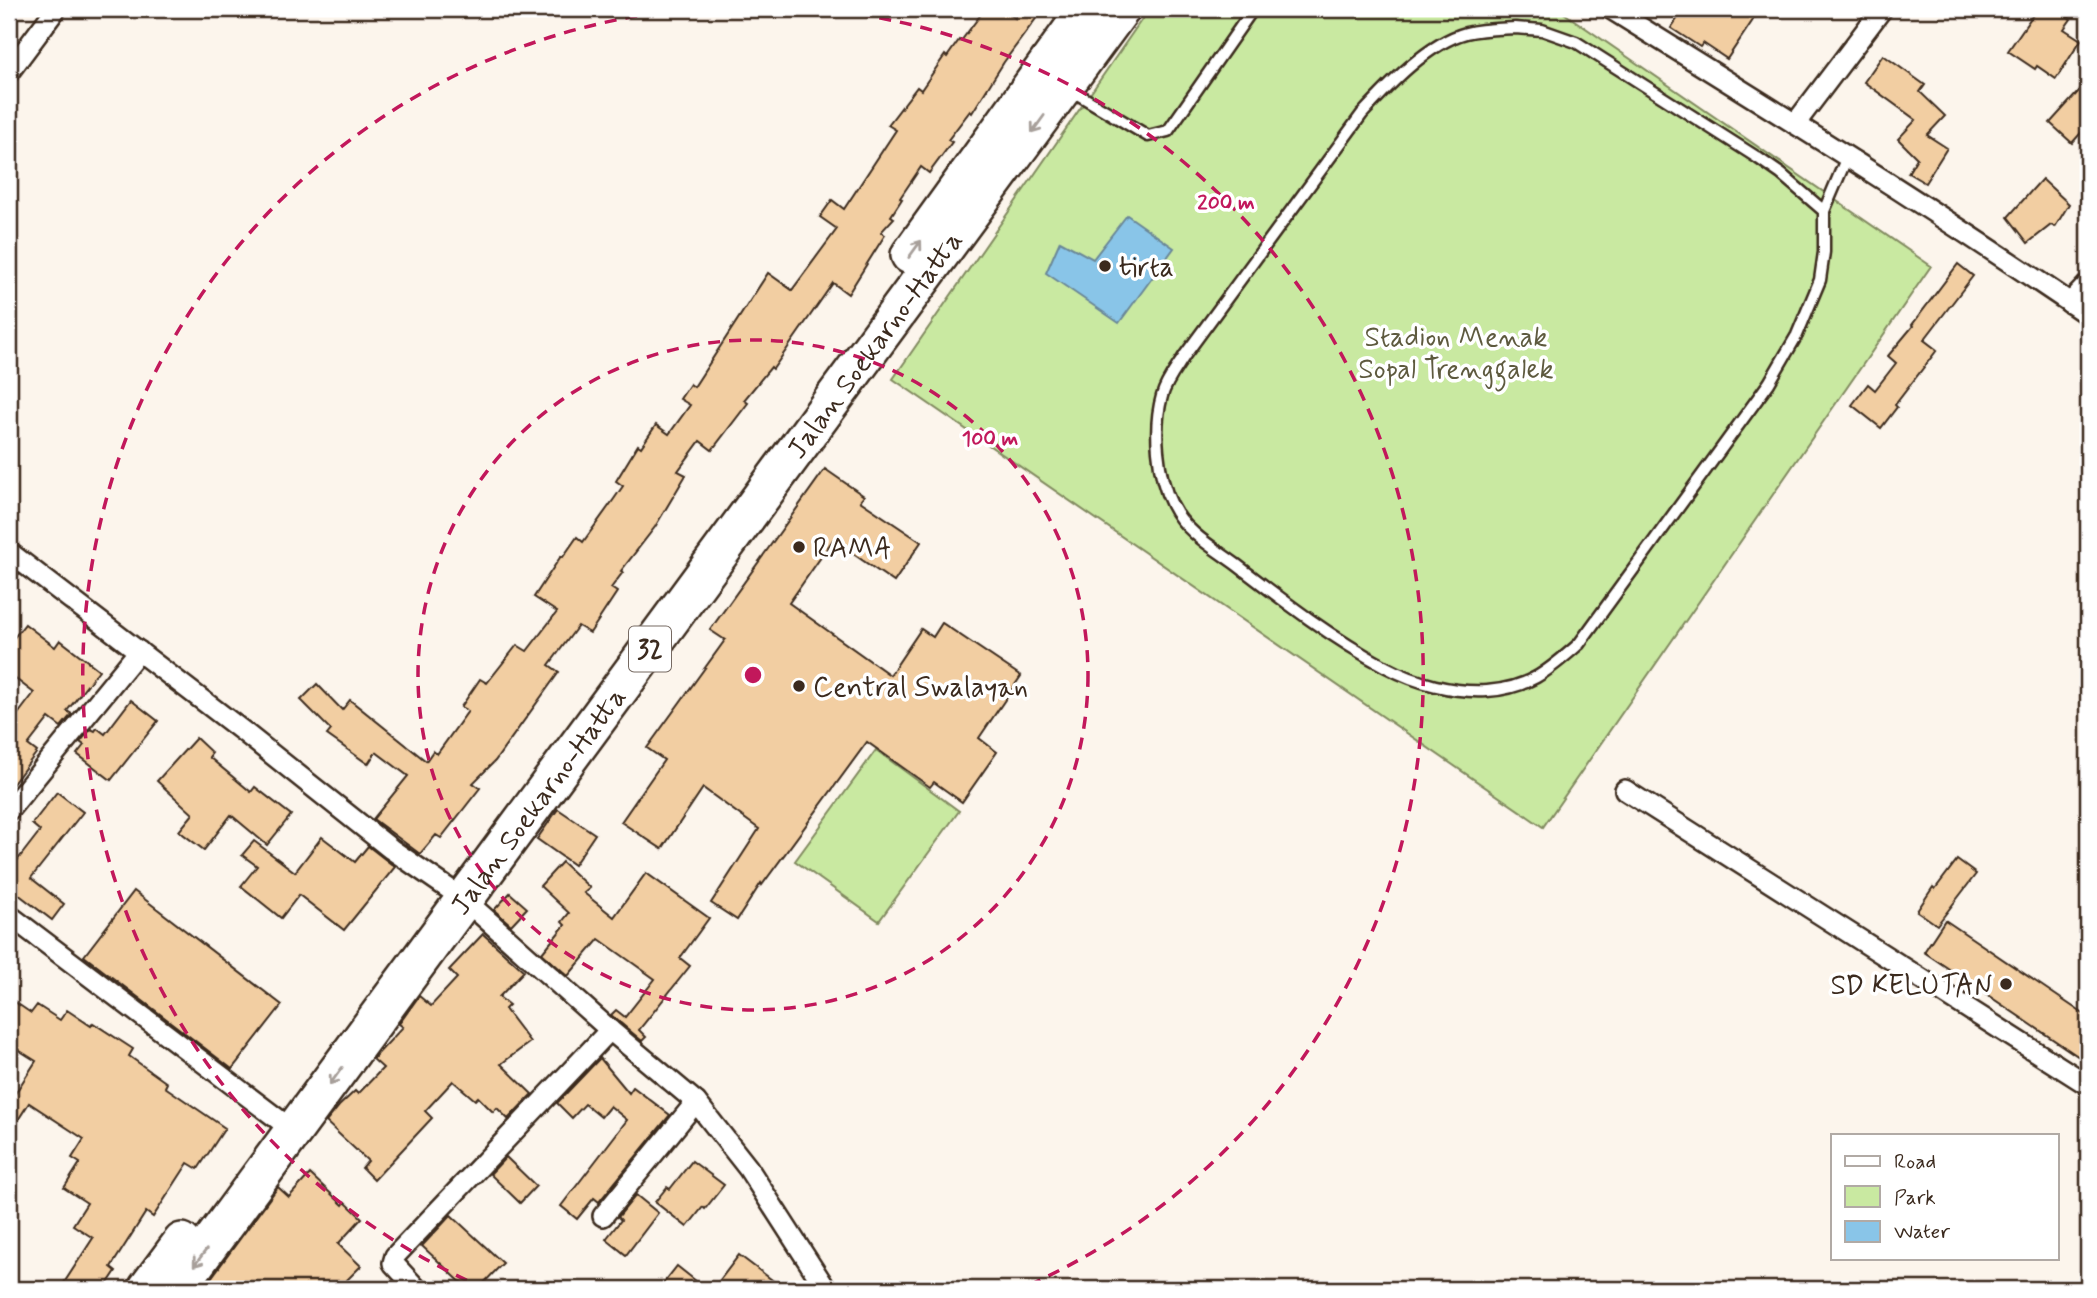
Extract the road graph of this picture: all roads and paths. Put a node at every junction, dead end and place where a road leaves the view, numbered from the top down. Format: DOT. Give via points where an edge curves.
graph roads {
  1 [pos="57,9"];
  2 [pos="1087,9"];
  3 [pos="1121,9"];
  4 [pos="1253,9"];
  5 [pos="1611,9"];
  6 [pos="1882,9"];
  7 [pos="9,72"];
  8 [pos="1054,78"];
  9 [pos="1796,124"];
  10 [pos="1847,157"];
  11 [pos="1824,211"];
  12 [pos="2088,284"];
  13 [pos="2070,303"];
  14 [pos="2088,315"];
  15 [pos="11,560"];
  16 [pos="139,651"];
  17 [pos="1625,790"];
  18 [pos="9,810"];
  19 [pos="456,894"];
  20 [pos="9,915"];
  21 [pos="610,1030"];
  22 [pos="2088,1085"];
  23 [pos="696,1102"];
  24 [pos="285,1124"];
  25 [pos="603,1216"];
  26 [pos="147,1289"];
  27 [pos="177,1289"];
  28 [pos="416,1289"];
  29 [pos="826,1289"];
  1 -- 7 [label="street"];
  2 -- 8 [label="highway, Jalan Soekarno-Hatta / 32"];
  3 -- 8 [label="highway, Jalan Soekarno-Hatta / 32"];
  4 -- 8 [label="lane" via="1168,131 1148,136"];
  5 -- 9 [label="street"];
  6 -- 9 [label="street"];
  8 -- 19 [label="highway, Jalan Soekarno-Hatta / 32"];
  9 -- 10 [label="street"];
  10 -- 11 [label="lane"];
  10 -- 13 [label="street"];
  11 -- 11 [label="lane" via="1820,280 1797,335 1769,383 1579,644 1543,675 1522,684 1488,691 1439,688 1387,668 1301,614 1189,529 1161,482 1157,444 1162,397 1185,355 1362,114 1428,52 1449,39 1515,29 1542,30 1576,42 1758,158"];
  12 -- 13 [label="street"];
  13 -- 14 [label="street"];
  15 -- 16 [label="street"];
  16 -- 18 [label="street"];
  16 -- 19 [label="street" via="360,826"];
  17 -- 22 [label="street"];
  19 -- 21 [label="street"];
  19 -- 24 [label="highway, Jalan Soekarno-Hatta / 32"];
  20 -- 24 [label="street"];
  21 -- 23 [label="street"];
  21 -- 28 [label="street" via="396,1256 397,1270"];
  23 -- 25 [label="street"];
  23 -- 29 [label="street" via="748,1168"];
  24 -- 26 [label="highway, Jalan Soekarno-Hatta / 32"];
  24 -- 27 [label="highway, Jalan Soekarno-Hatta / 32, one-way"];
}
